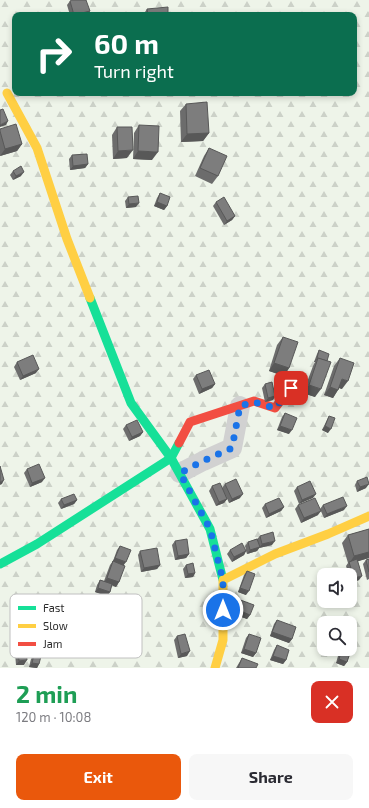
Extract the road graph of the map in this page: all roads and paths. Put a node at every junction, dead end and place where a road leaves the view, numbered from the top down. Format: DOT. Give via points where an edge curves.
graph roads {
  1 [pos="7,93"];
  2 [pos="291,388"];
  3 [pos="240,406"];
  4 [pos="176,466"];
  5 [pos="369,516"];
  6 [pos="0,564"];
  7 [pos="223,580"];
  8 [pos="215,668"];
  1 -- 4 [label="street" via="37,148 67,239 130,402"];
  2 -- 3 [label="street" via="275,408 254,402"];
  3 -- 4 [label="street" via="190,422"];
  3 -- 4 [label="street" via="232,448 203,461"];
  4 -- 6 [label="street"];
  4 -- 7 [label="street" via="210,529"];
  5 -- 7 [label="street" via="275,554"];
  7 -- 8 [label="street" via="223,640"];
}
